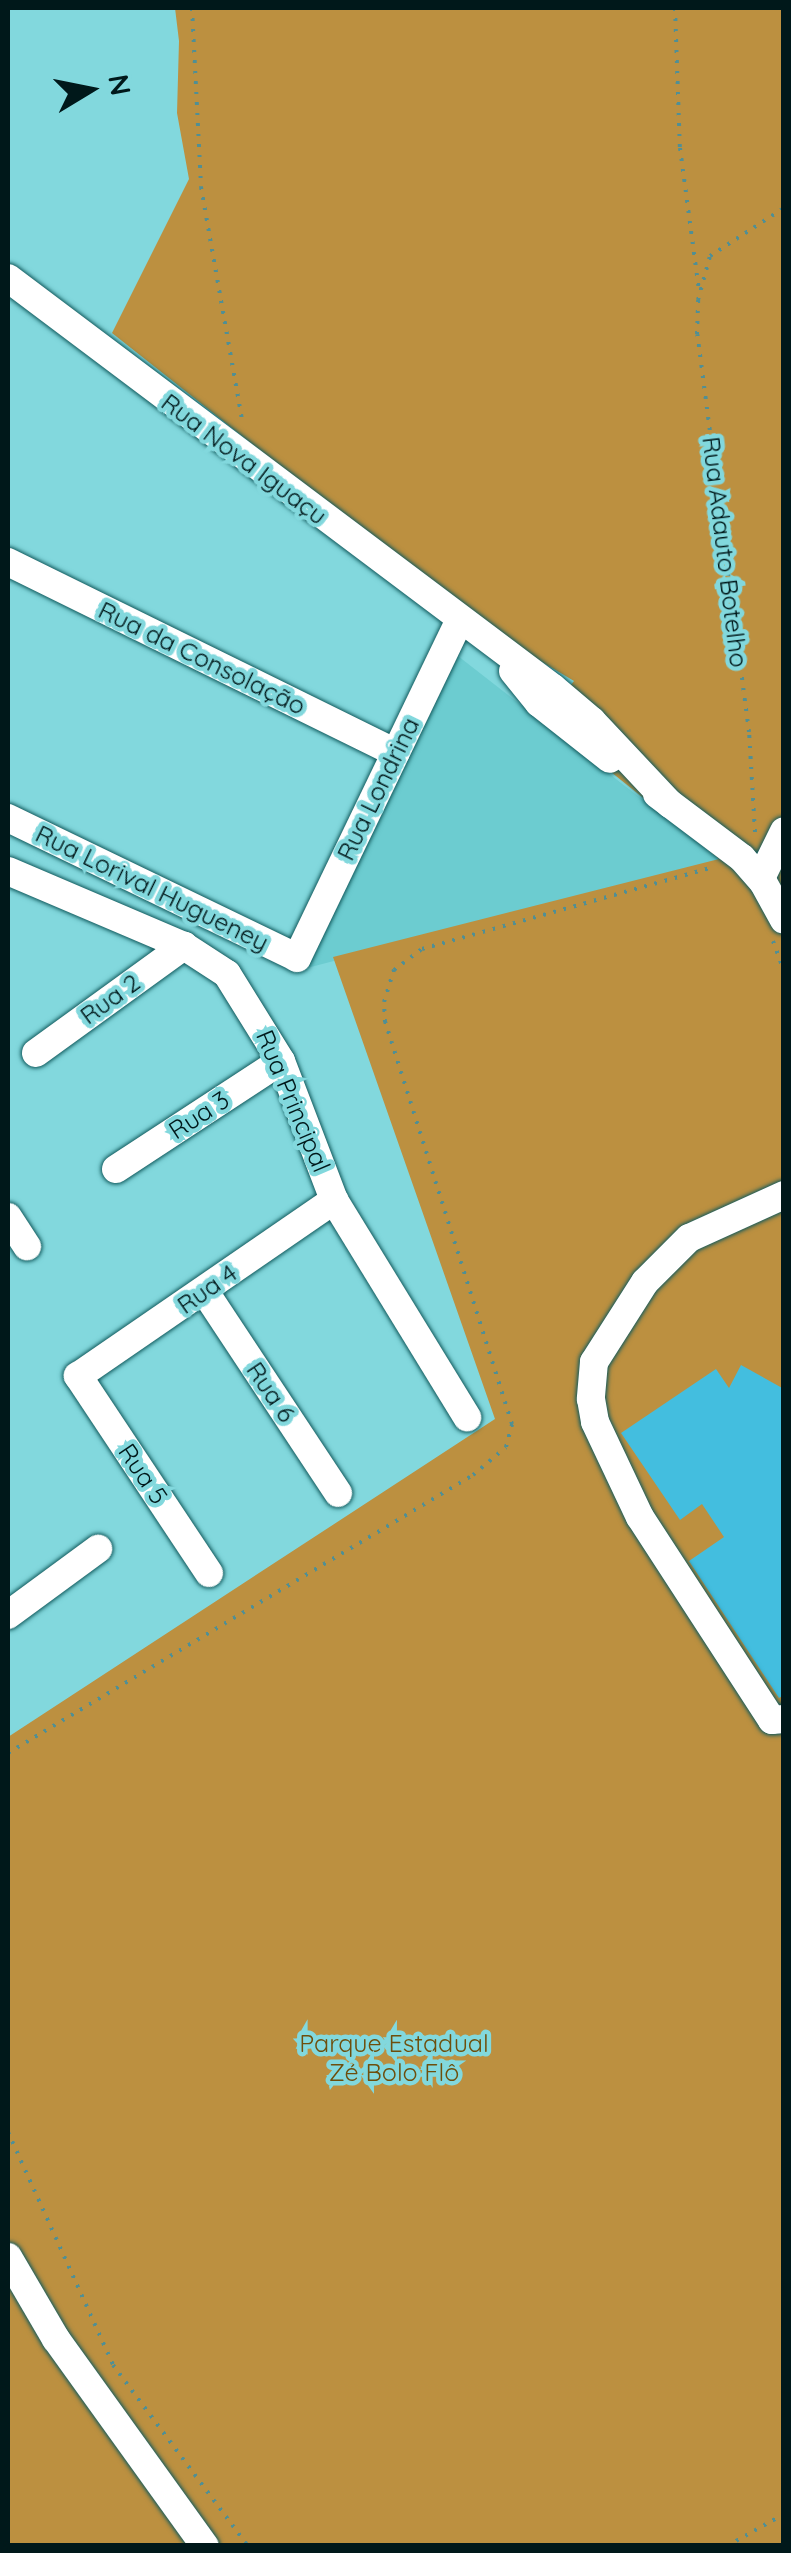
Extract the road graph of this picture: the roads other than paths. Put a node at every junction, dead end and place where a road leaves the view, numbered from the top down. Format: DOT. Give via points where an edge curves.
graph roads {
  1 [pos="13,293"];
  2 [pos="8,562"];
  3 [pos="471,628"];
  4 [pos="396,753"];
  5 [pos="8,818"];
  6 [pos="784,831"];
  7 [pos="751,868"];
  8 [pos="15,880"];
  9 [pos="784,920"];
  10 [pos="184,946"];
  11 [pos="297,958"];
  12 [pos="36,1053"];
  13 [pos="281,1061"];
  14 [pos="116,1169"];
  15 [pos="784,1195"];
  16 [pos="334,1200"];
  17 [pos="8,1217"];
  18 [pos="27,1246"];
  19 [pos="205,1292"];
  20 [pos="78,1376"];
  21 [pos="467,1417"];
  22 [pos="338,1493"];
  23 [pos="98,1549"];
  24 [pos="209,1572"];
  25 [pos="8,1616"];
  26 [pos="784,1719"];
  27 [pos="8,2257"];
  28 [pos="205,2546"];
  1 -- 3 [label="street, Rua Nova Iguaçu"];
  2 -- 4 [label="street, Rua da Consolação"];
  3 -- 4 [label="street, Rua Londrina"];
  3 -- 7 [label="street, Rua Nova Iguaçu" via="540,703"];
  4 -- 11 [label="street, Rua Londrina"];
  5 -- 11 [label="street, Rua Lorival Hugueney"];
  6 -- 7 [label="street"];
  7 -- 9 [label="street"];
  8 -- 10 [label="street, Rua Principal"];
  10 -- 12 [label="street, Rua 2"];
  10 -- 13 [label="street, Rua Principal" via="227,974"];
  13 -- 14 [label="street, Rua 3"];
  13 -- 16 [label="street, Rua Principal"];
  15 -- 26 [label="street" via="689,1238 646,1282 594,1362 591,1399 595,1422 640,1518 772,1720"];
  16 -- 19 [label="street, Rua 4"];
  16 -- 21 [label="street, Rua Principal"];
  17 -- 18 [label="street"];
  19 -- 20 [label="street, Rua 4"];
  19 -- 22 [label="street, Rua 6"];
  20 -- 24 [label="street, Rua 5"];
  23 -- 25 [label="street"];
  27 -- 28 [label="street" via="56,2339"];
}
